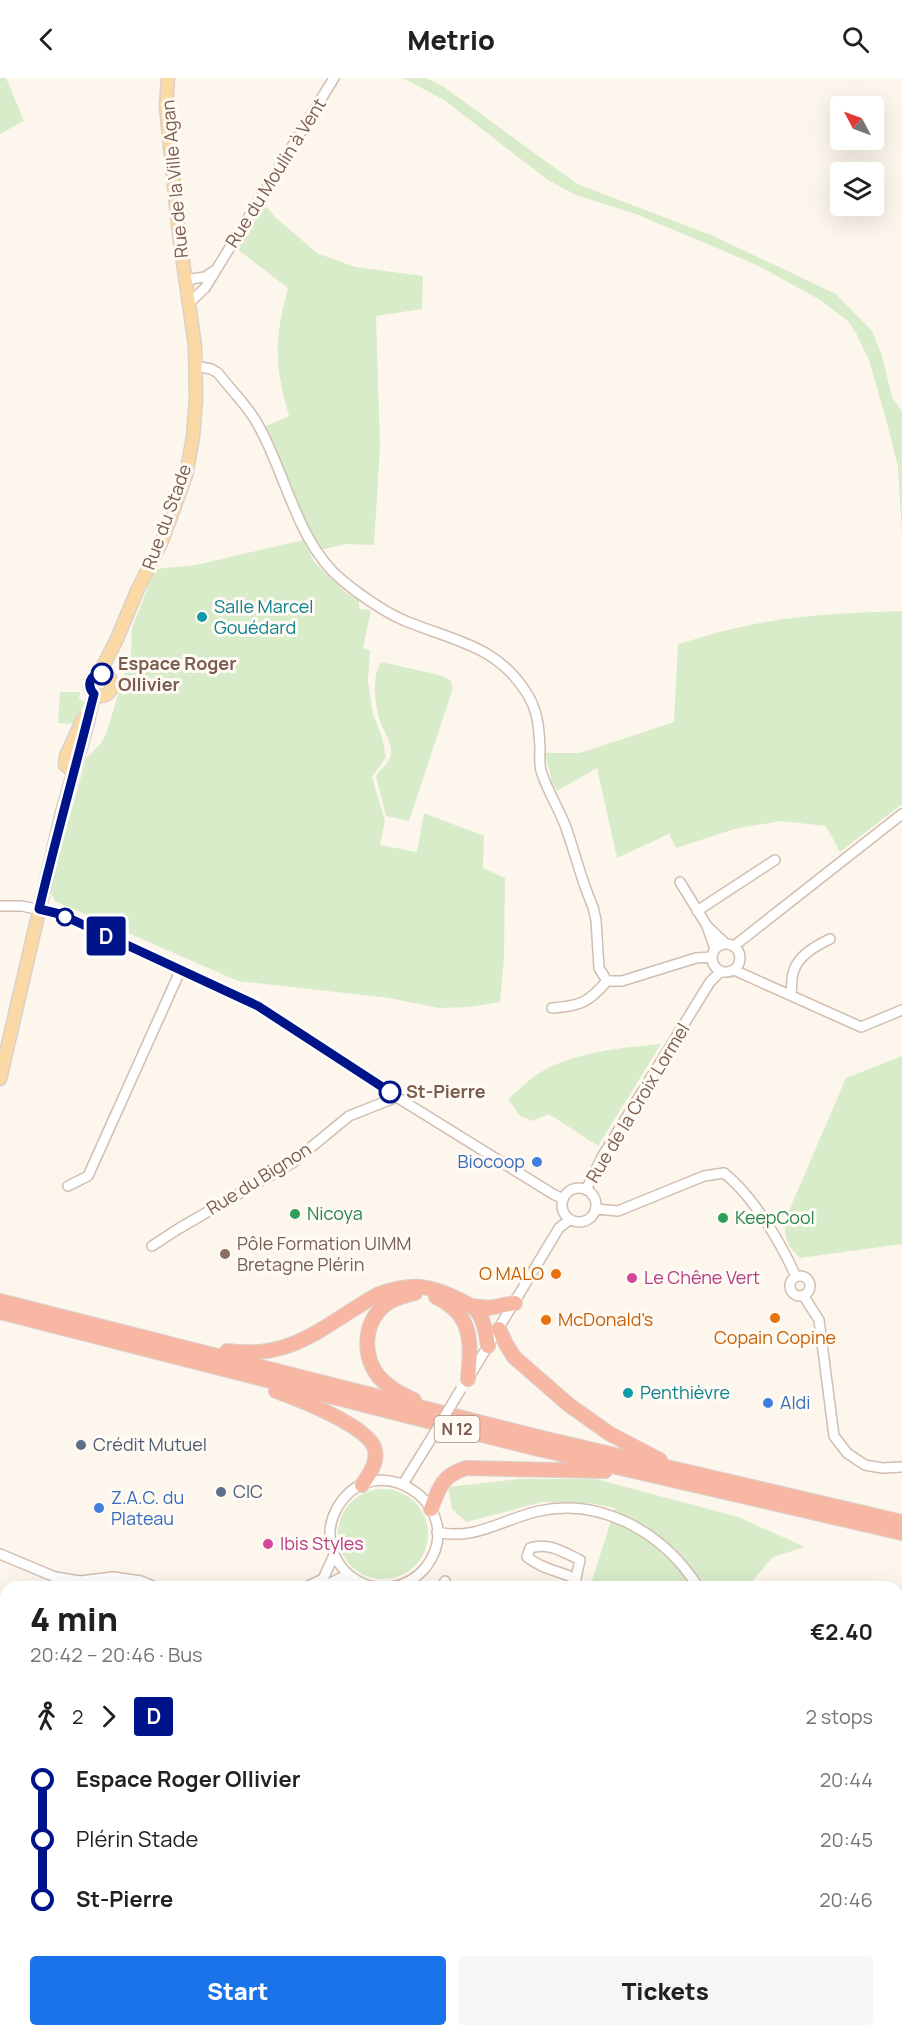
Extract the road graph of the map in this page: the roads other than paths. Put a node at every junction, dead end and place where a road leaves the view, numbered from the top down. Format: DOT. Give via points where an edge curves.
graph roads {
  1 [pos="168,78"];
  2 [pos="334,78"];
  3 [pos="219,268"];
  4 [pos="184,280"];
  5 [pos="188,304"];
  6 [pos="195,366"];
  7 [pos="104,675"];
  8 [pos="99,695"];
  9 [pos="91,708"];
  10 [pos="87,726"];
  11 [pos="69,768"];
  12 [pos="902,814"];
  13 [pos="775,861"];
  14 [pos="680,882"];
  15 [pos="0,906"];
  16 [pos="39,909"];
  17 [pos="698,911"];
  18 [pos="707,926"];
  19 [pos="830,939"];
  20 [pos="730,945"];
  21 [pos="713,953"];
  22 [pos="182,969"];
  23 [pos="734,970"];
  24 [pos="721,971"];
  25 [pos="607,981"];
  26 [pos="791,994"];
  27 [pos="552,1008"];
  28 [pos="902,1010"];
  29 [pos="0,1079"];
  30 [pos="395,1096"];
  31 [pos="68,1186"];
  32 [pos="586,1190"];
  33 [pos="563,1198"];
  34 [pos="599,1209"];
  35 [pos="569,1220"];
  36 [pos="152,1246"];
  37 [pos="0,1301"];
  38 [pos="514,1303"];
  39 [pos="472,1306"];
  40 [pos="0,1312"];
  41 [pos="499,1329"];
  42 [pos="168,1344"];
  43 [pos="488,1346"];
  44 [pos="248,1376"];
  45 [pos="465,1384"];
  46 [pos="428,1410"];
  47 [pos="902,1467"];
  48 [pos="672,1474"];
  49 [pos="403,1484"];
  50 [pos="362,1485"];
  51 [pos="737,1489"];
  52 [pos="431,1509"];
  53 [pos="902,1521"];
  54 [pos="437,1532"];
  55 [pos="902,1533"];
  56 [pos="0,1554"];
  57 [pos="334,1555"];
  58 [pos="350,1576"];
  59 [pos="80,1581"];
  60 [pos="80,1581"];
  61 [pos="141,1581"];
  62 [pos="319,1581"];
  63 [pos="334,1581"];
  64 [pos="358,1581"];
  65 [pos="410,1581"];
  66 [pos="572,1581"];
  67 [pos="575,1581"];
  68 [pos="694,1581"];
  1 -- 4 [label="main road, Rue de la Ville Agan" via="166,107"];
  2 -- 3 [label="street, Rue du Moulin à Vent"];
  3 -- 4 [label="street, Rue du Moulin à Vent" via="205,277"];
  3 -- 5 [label="street, Rue du Moulin à Vent" via="206,288"];
  4 -- 5 [label="main road, Rue du Stade"];
  5 -- 6 [label="main road, Rue du Stade"];
  6 -- 7 [label="main road, Rue du Stade" via="193,437 186,475"];
  6 -- 25 [label="street" via="218,374 256,421 306,534 330,570 407,622 491,655 507,666 526,691 539,724 540,768 593,907 599,968"];
  7 -- 8 [label="main road, Rue du Stade" via="112,687"];
  7 -- 8 [label="main road, Rue du Stade" via="90,680 90,688"];
  8 -- 9 [label="main road, Rue du Stade"];
  8 -- 10 [label="main road, Rue du Stade"];
  9 -- 10 [label="main road, Rue du Stade"];
  9 -- 11 [label="main road" via="66,756"];
  10 -- 11 [label="main road, Rue du Stade"];
  11 -- 16 [label="main road, Rue du Stade"];
  12 -- 20 [label="street"];
  13 -- 17 [label="street"];
  14 -- 17 [label="street"];
  15 -- 16 [label="street"];
  16 -- 22 [label="street" via="60,914"];
  16 -- 29 [label="main road, Rue du Stade"];
  17 -- 18 [label="street"];
  18 -- 20 [label="street"];
  18 -- 21 [label="street"];
  19 -- 26 [label="street" via="818,944 794,969"];
  20 -- 21 [label="street"];
  20 -- 23 [label="street" via="740,958"];
  21 -- 24 [label="street" via="714,966"];
  21 -- 25 [label="street" via="622,981"];
  22 -- 30 [label="street" via="258,1006"];
  22 -- 31 [label="street" via="87,1176"];
  23 -- 24 [label="street"];
  23 -- 26 [label="street"];
  24 -- 32 [label="street, Rue de la Croix Lormel" via="710,982 602,1157"];
  25 -- 27 [label="street" via="597,994 573,1006"];
  26 -- 28 [label="street" via="861,1026"];
  30 -- 33 [label="street"];
  30 -- 36 [label="street, Rue du Bignon" via="350,1116 292,1162"];
  32 -- 33 [label="street" via="576,1189"];
  32 -- 34 [label="street"];
  33 -- 35 [label="street" via="562,1210"];
  34 -- 35 [label="street" via="585,1221"];
  34 -- 47 [label="street" via="618,1211 704,1176 724,1173 741,1187 788,1257 796,1277 809,1283 803,1295 819,1320 834,1436 847,1453 865,1465"];
  35 -- 38 [label="street" via="559,1228"];
  37 -- 42 [label="highway, N 12"];
  38 -- 39 [label="highway" via="489,1308"];
  38 -- 41 [label="street"];
  39 -- 42 [label="highway" via="430,1287 405,1287 379,1294 303,1340 276,1350 247,1353"];
  39 -- 43 [label="highway" via="483,1322"];
  40 -- 44 [label="highway, N 12"];
  41 -- 43 [label="street"];
  41 -- 48 [label="highway" via="514,1357 569,1405"];
  42 -- 46 [label="highway, N 12"];
  43 -- 45 [label="street"];
  44 -- 48 [label="highway, N 12"];
  44 -- 50 [label="highway" via="354,1426 369,1438 375,1458"];
  45 -- 46 [label="highway" via="470,1341 465,1323 454,1308 438,1297 416,1293 393,1299 378,1312 369,1329 370,1362 388,1386"];
  45 -- 49 [label="street, bridge"];
  46 -- 48 [label="highway, N 12"];
  48 -- 51 [label="highway, N 12"];
  48 -- 52 [label="highway" via="642,1479 590,1470 466,1468 453,1472 440,1485"];
  49 -- 50 [label="street" via="389,1480"];
  49 -- 52 [label="street"];
  50 -- 57 [label="street" via="340,1502 333,1515 330,1536"];
  51 -- 53 [label="highway, N 12"];
  51 -- 55 [label="highway, N 12"];
  52 -- 54 [label="street"];
  54 -- 65 [label="street" via="430,1561"];
  54 -- 68 [label="street" via="459,1535 540,1511 577,1509 622,1519 659,1541"];
  56 -- 60 [label="street" via="55,1577"];
  57 -- 58 [label="street"];
  57 -- 62 [label="street"];
  58 -- 63 [label="street"];
  58 -- 64 [label="street"];
  59 -- 61 [label="street" via="113,1577"];
  66 -- 67 [label="street" via="558,1571 541,1568 527,1557 530,1548 541,1545 558,1549 580,1560"];
}
